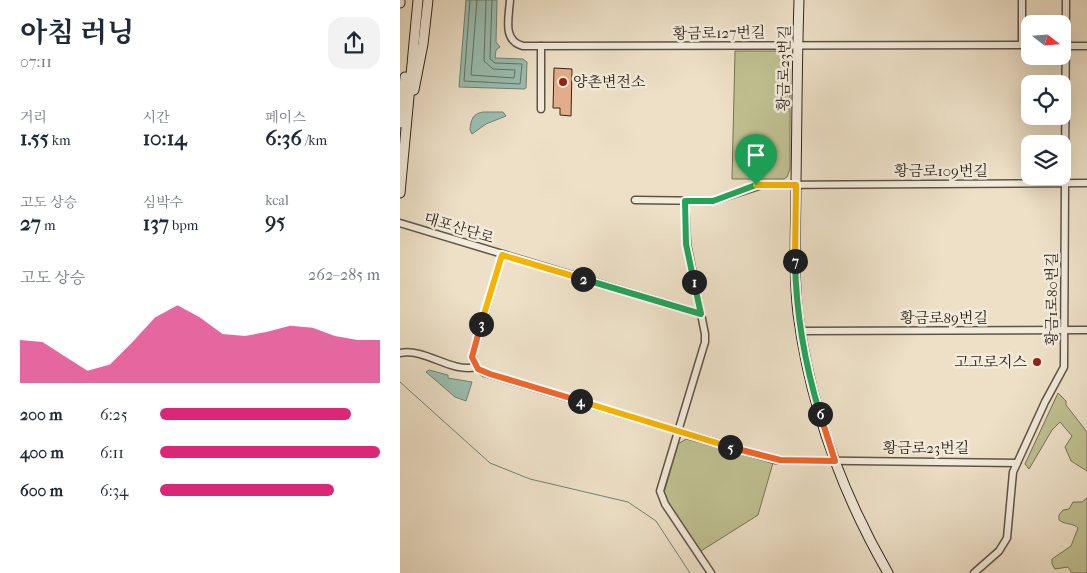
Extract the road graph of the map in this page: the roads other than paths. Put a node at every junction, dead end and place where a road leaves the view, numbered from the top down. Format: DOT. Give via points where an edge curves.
graph roads {
  1 [pos="412,0"];
  2 [pos="418,0"];
  3 [pos="428,0"];
  4 [pos="510,0"];
  5 [pos="799,0"];
  6 [pos="1022,0"];
  7 [pos="1066,0"];
  8 [pos="1022,15"];
  9 [pos="1065,15"];
  10 [pos="798,45"];
  11 [pos="1021,45"];
  12 [pos="541,46"];
  13 [pos="1071,46"];
  14 [pos="1087,46"];
  15 [pos="1064,65"];
  16 [pos="541,109"];
  17 [pos="400,123"];
  18 [pos="1065,135"];
  19 [pos="405,142"];
  20 [pos="1021,183"];
  21 [pos="1071,183"];
  22 [pos="1087,183"];
  23 [pos="796,185"];
  24 [pos="1065,185"];
  25 [pos="400,193"];
  26 [pos="634,200"];
  27 [pos="685,201"];
  28 [pos="400,223"];
  29 [pos="502,255"];
  30 [pos="701,314"];
  31 [pos="1065,330"];
  32 [pos="1087,330"];
  33 [pos="801,331"];
  34 [pos="400,353"];
  35 [pos="475,366"];
  36 [pos="677,430"];
  37 [pos="835,461"];
  38 [pos="1016,463"];
  39 [pos="711,573"];
  40 [pos="888,573"];
  41 [pos="974,573"];
  1 -- 17 [label="street"];
  2 -- 19 [label="street"];
  3 -- 19 [label="street"];
  4 -- 12 [label="street, 황금로127번길" via="511,40 517,44"];
  5 -- 10 [label="street, 황금로23번길"];
  6 -- 8 [label="street"];
  7 -- 9 [label="street, 황금1로80번길"];
  10 -- 11 [label="street, 황금로127번길"];
  10 -- 12 [label="street, 황금로127번길"];
  10 -- 23 [label="street, 황금로23번길"];
  12 -- 16 [label="street"];
  13 -- 14 [label="street"];
  15 -- 18 [label="street, 황금1로80번길"];
  19 -- 25 [label="street"];
  20 -- 23 [label="street, 황금로109번길"];
  21 -- 22 [label="street, 황금로109번길"];
  23 -- 27 [label="street, 황금로109번길" via="756,185 713,201"];
  23 -- 33 [label="street, 황금로23번길" via="796,279"];
  24 -- 31 [label="street, 황금1로80번길"];
  26 -- 27 [label="street, 황금로109번길"];
  27 -- 30 [label="street" via="686,244"];
  28 -- 29 [label="street, 대포산단로"];
  29 -- 30 [label="street, 대포산단로"];
  29 -- 35 [label="street" via="474,346 472,357"];
  30 -- 36 [label="street" via="706,337"];
  31 -- 32 [label="street, 황금로89번길"];
  31 -- 33 [label="street, 황금로89번길"];
  31 -- 38 [label="street, 황금1로80번길" via="1062,372 1044,402"];
  33 -- 37 [label="street, 황금로23번길" via="813,391"];
  34 -- 35 [label="street" via="465,369"];
  35 -- 36 [label="street" via="490,374"];
  36 -- 37 [label="street" via="775,460"];
  36 -- 39 [label="street" via="660,494"];
  37 -- 38 [label="street, 황금로23번길"];
  37 -- 40 [label="street, 황금로23번길" via="852,505"];
  38 -- 41 [label="street, 황금1로80번길" via="1011,483 1007,538 999,551"];
}
